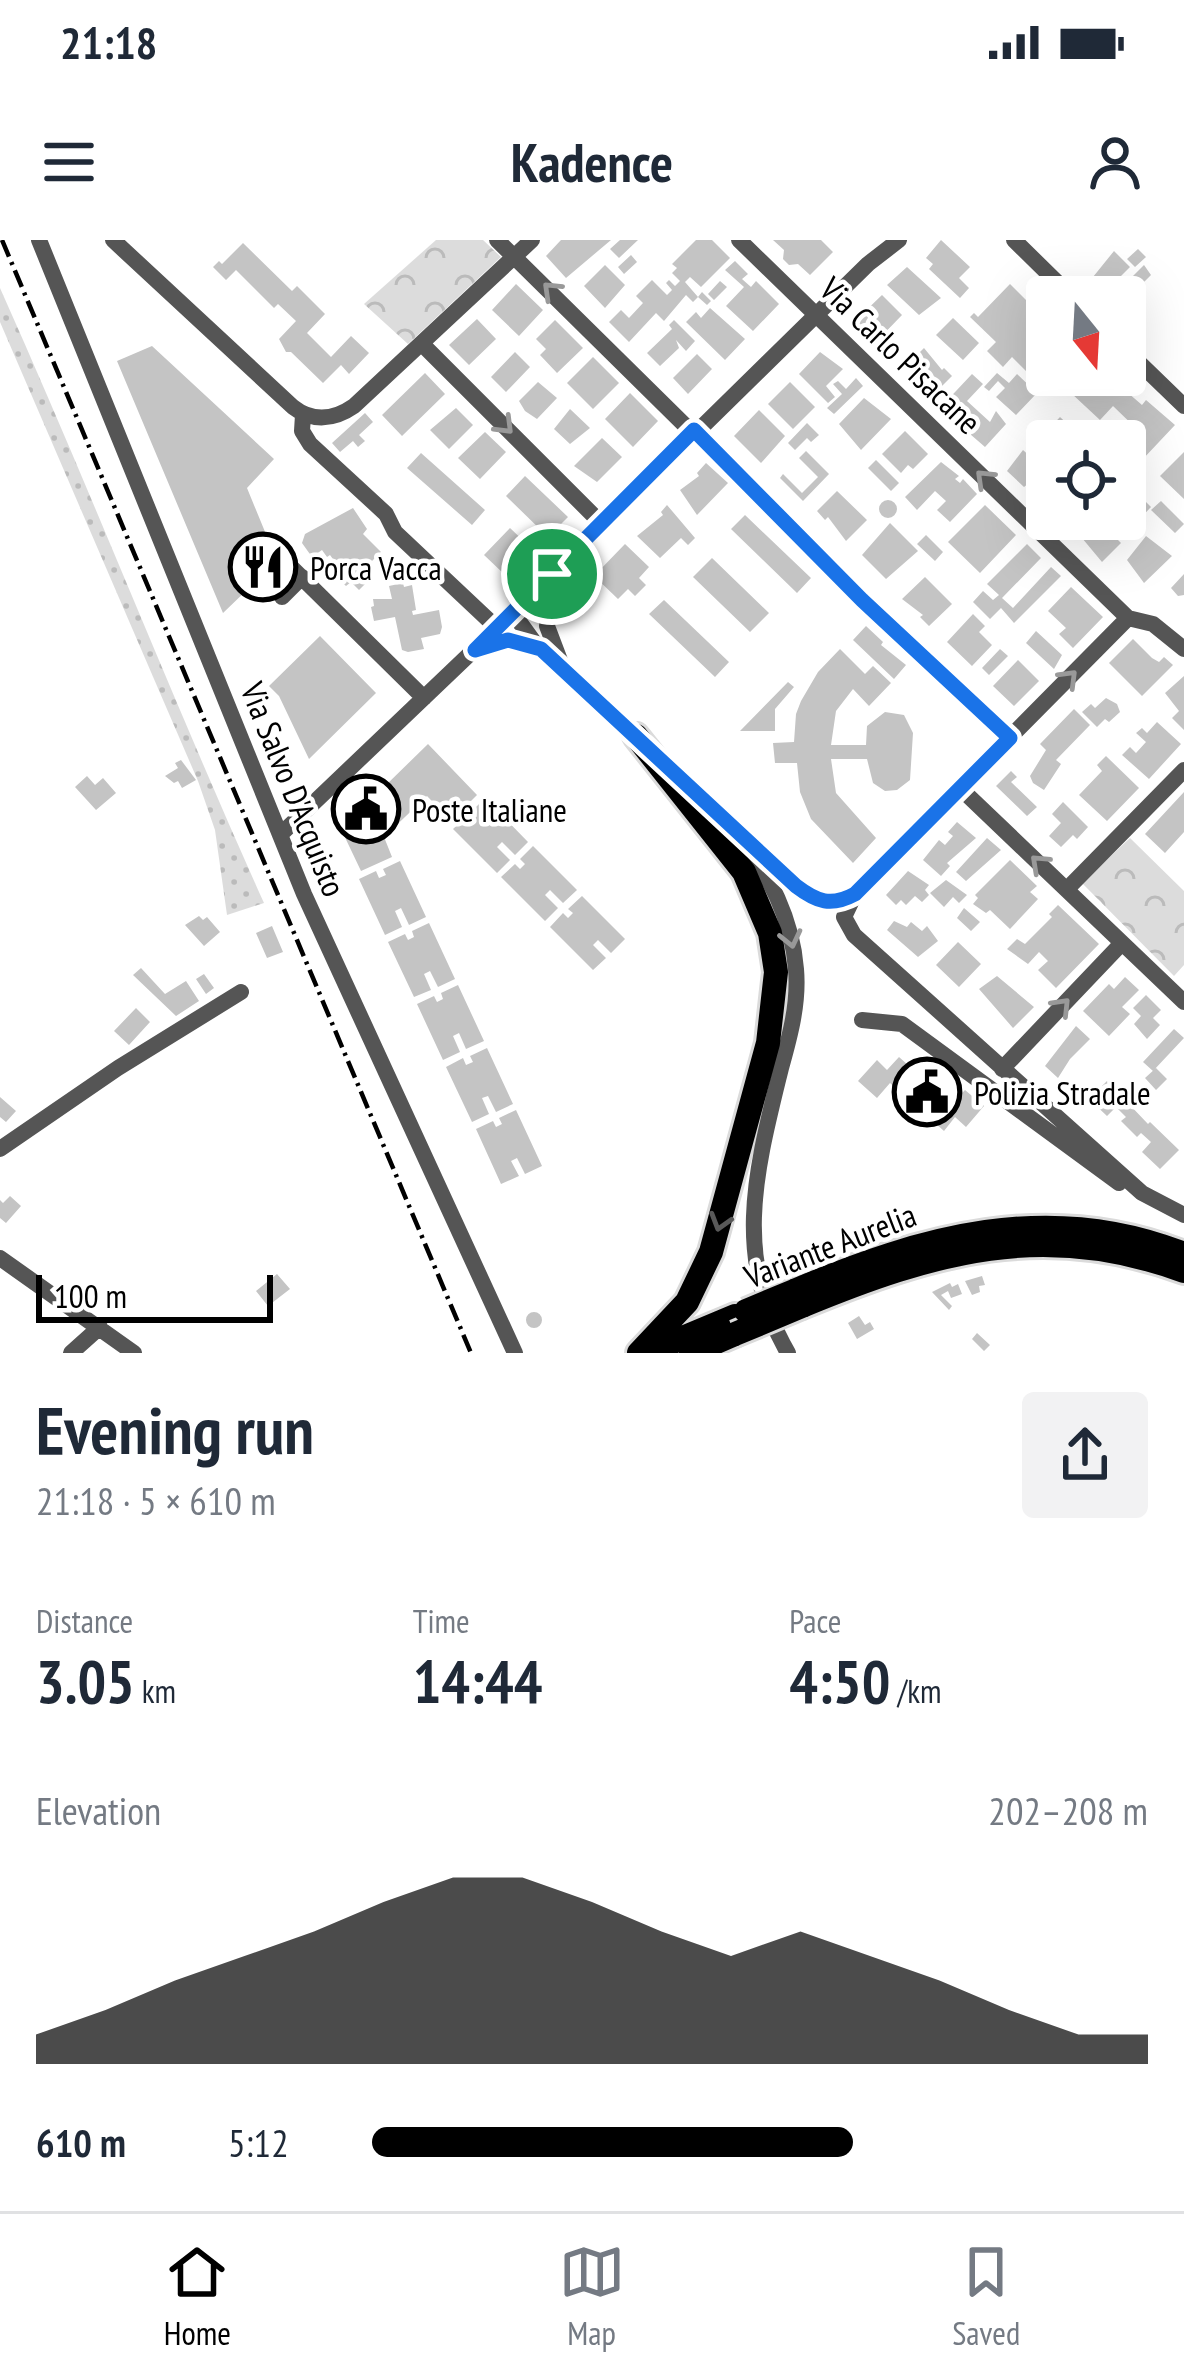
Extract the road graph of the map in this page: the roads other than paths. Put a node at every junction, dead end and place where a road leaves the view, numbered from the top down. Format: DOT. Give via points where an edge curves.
graph roads {
  1 [pos="39,240"];
  2 [pos="113,240"];
  3 [pos="497,240"];
  4 [pos="532,240"];
  5 [pos="739,240"];
  6 [pos="885,240"];
  7 [pos="899,240"];
  8 [pos="1013,240"];
  9 [pos="515,256"];
  10 [pos="868,264"];
  11 [pos="1050,276"];
  12 [pos="816,314"];
  13 [pos="422,344"];
  14 [pos="1146,369"];
  15 [pos="1184,406"];
  16 [pos="303,415"];
  17 [pos="694,430"];
  18 [pos="602,523"];
  19 [pos="552,574"];
  20 [pos="282,597"];
  21 [pos="518,608"];
  22 [pos="1128,618"];
  23 [pos="497,628"];
  24 [pos="545,641"];
  25 [pos="1184,649"];
  26 [pos="475,650"];
  27 [pos="424,698"];
  28 [pos="636,736"];
  29 [pos="1010,738"];
  30 [pos="1184,770"];
  31 [pos="960,788"];
  32 [pos="280,835"];
  33 [pos="741,835"];
  34 [pos="1067,890"];
  35 [pos="855,894"];
  36 [pos="1122,943"];
  37 [pos="1180,989"];
  38 [pos="241,992"];
  39 [pos="862,1020"];
  40 [pos="1002,1069"];
  41 [pos="0,1149"];
  42 [pos="1142,1193"];
  43 [pos="1184,1215"];
  44 [pos="1184,1254"];
  45 [pos="0,1258"];
  46 [pos="1184,1271"];
  47 [pos="798,1298"];
  48 [pos="735,1325"];
  49 [pos="100,1327"];
  50 [pos="71,1353"];
  51 [pos="134,1353"];
  52 [pos="515,1353"];
  53 [pos="643,1353"];
  54 [pos="691,1353"];
  55 [pos="788,1353"];
  1 -- 32 [label="street, Via Salvo D'Acquisto"];
  2 -- 16 [label="street"];
  3 -- 9 [label="street"];
  4 -- 9 [label="street"];
  5 -- 12 [label="street, Via Carlo Pisacane"];
  6 -- 10 [label="street"];
  7 -- 10 [label="street"];
  8 -- 11 [label="street"];
  9 -- 13 [label="street"];
  17 -- 9 [label="street, one-way"];
  10 -- 12 [label="street"];
  12 -- 17 [label="street"];
  22 -- 12 [label="street, Via Carlo Pisacane, one-way"];
  13 -- 16 [label="street" via="343,414"];
  13 -- 18 [label="street, one-way"];
  14 -- 15 [label="street"];
  16 -- 23 [label="street" via="310,444"];
  17 -- 18 [label="street"];
  17 -- 29 [label="street"];
  18 -- 19 [label="street"];
  19 -- 21 [label="street"];
  19 -- 24 [label="street"];
  20 -- 27 [label="street" via="295,571"];
  21 -- 23 [label="street"];
  21 -- 24 [label="street"];
  22 -- 25 [label="street, Via Carlo Pisacane" via="1153,624"];
  29 -- 22 [label="street, one-way"];
  23 -- 26 [label="street"];
  24 -- 26 [label="street"];
  24 -- 28 [label="street"];
  26 -- 27 [label="street"];
  27 -- 32 [label="street"];
  28 -- 33 [label="street"];
  28 -- 53 [label="highway, one-way" via="743,872 765,916 776,972 768,1043 711,1252 687,1302"];
  29 -- 31 [label="street"];
  30 -- 34 [label="street"];
  34 -- 31 [label="street, one-way"];
  31 -- 35 [label="street"];
  32 -- 52 [label="street, Via Salvo D'Acquisto"];
  33 -- 35 [label="street" via="810,897 836,904"];
  33 -- 55 [label="street, one-way" via="778,895 796,970 753,1215 758,1281"];
  34 -- 36 [label="street"];
  35 -- 40 [label="street" via="844,917 854,935"];
  36 -- 37 [label="street"];
  40 -- 36 [label="street, one-way"];
  38 -- 41 [label="street"];
  39 -- 42 [label="street" via="902,1024 1108,1178"];
  40 -- 42 [label="street"];
  42 -- 43 [label="street"];
  44 -- 47 [label="highway, Variante Aurelia" via="1105,1233 998,1229 912,1245"];
  45 -- 49 [label="street"];
  46 -- 47 [label="highway, Variante Aurelia" via="1089,1249 996,1247 924,1259"];
  47 -- 48 [label="highway, Variante Aurelia, bridge"];
  48 -- 53 [label="highway, Variante Aurelia"];
  48 -- 54 [label="highway, Variante Aurelia"];
  49 -- 50 [label="street"];
  49 -- 51 [label="street"];
}
